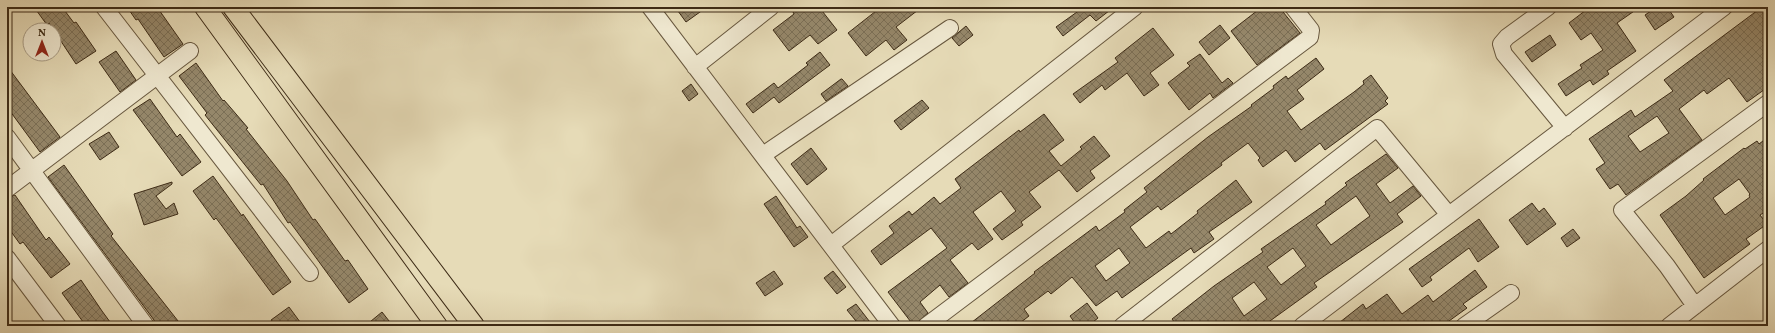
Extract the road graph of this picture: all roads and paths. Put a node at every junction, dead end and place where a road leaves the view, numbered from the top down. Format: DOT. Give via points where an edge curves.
graph roads {
  1 [pos="104,7"];
  2 [pos="205,7"];
  3 [pos="233,7"];
  4 [pos="650,7"];
  5 [pos="771,7"];
  6 [pos="1135,7"];
  7 [pos="1294,7"];
  8 [pos="1548,7"];
  9 [pos="1724,7"];
  10 [pos="950,28"];
  11 [pos="190,50"];
  12 [pos="695,67"];
  13 [pos="157,75"];
  14 [pos="1768,103"];
  15 [pos="1565,128"];
  16 [pos="7,137"];
  17 [pos="763,155"];
  18 [pos="32,170"];
  19 [pos="7,189"];
  20 [pos="1449,215"];
  21 [pos="831,244"];
  22 [pos="1768,249"];
  23 [pos="7,258"];
  24 [pos="310,272"];
  25 [pos="1511,293"];
  26 [pos="1695,306"];
  27 [pos="1685,321"];
  28 [pos="58,326"];
  29 [pos="146,326"];
  30 [pos="438,326"];
  31 [pos="474,326"];
  32 [pos="892,326"];
  33 [pos="926,326"];
  34 [pos="1122,326"];
  35 [pos="1302,326"];
  36 [pos="1464,326"];
  37 [pos="1669,326"];
  1 -- 13 [label="street"];
  2 -- 30 [label="main road"];
  3 -- 31 [label="main road"];
  4 -- 12 [label="street"];
  5 -- 12 [label="street"];
  6 -- 21 [label="street"];
  7 -- 33 [label="street" via="1311,30 1310,37"];
  8 -- 15 [label="street" via="1501,44 1504,54"];
  9 -- 15 [label="street"];
  10 -- 17 [label="street"];
  11 -- 13 [label="street"];
  12 -- 17 [label="street"];
  13 -- 18 [label="street"];
  13 -- 24 [label="street"];
  14 -- 26 [label="street" via="1622,210"];
  15 -- 20 [label="street"];
  16 -- 18 [label="street"];
  17 -- 21 [label="street"];
  18 -- 19 [label="street"];
  18 -- 29 [label="street"];
  20 -- 34 [label="street" via="1377,128"];
  20 -- 35 [label="street"];
  21 -- 32 [label="street"];
  22 -- 26 [label="street"];
  23 -- 28 [label="street"];
  25 -- 36 [label="street"];
  26 -- 27 [label="street"];
  27 -- 37 [label="street"];
}
